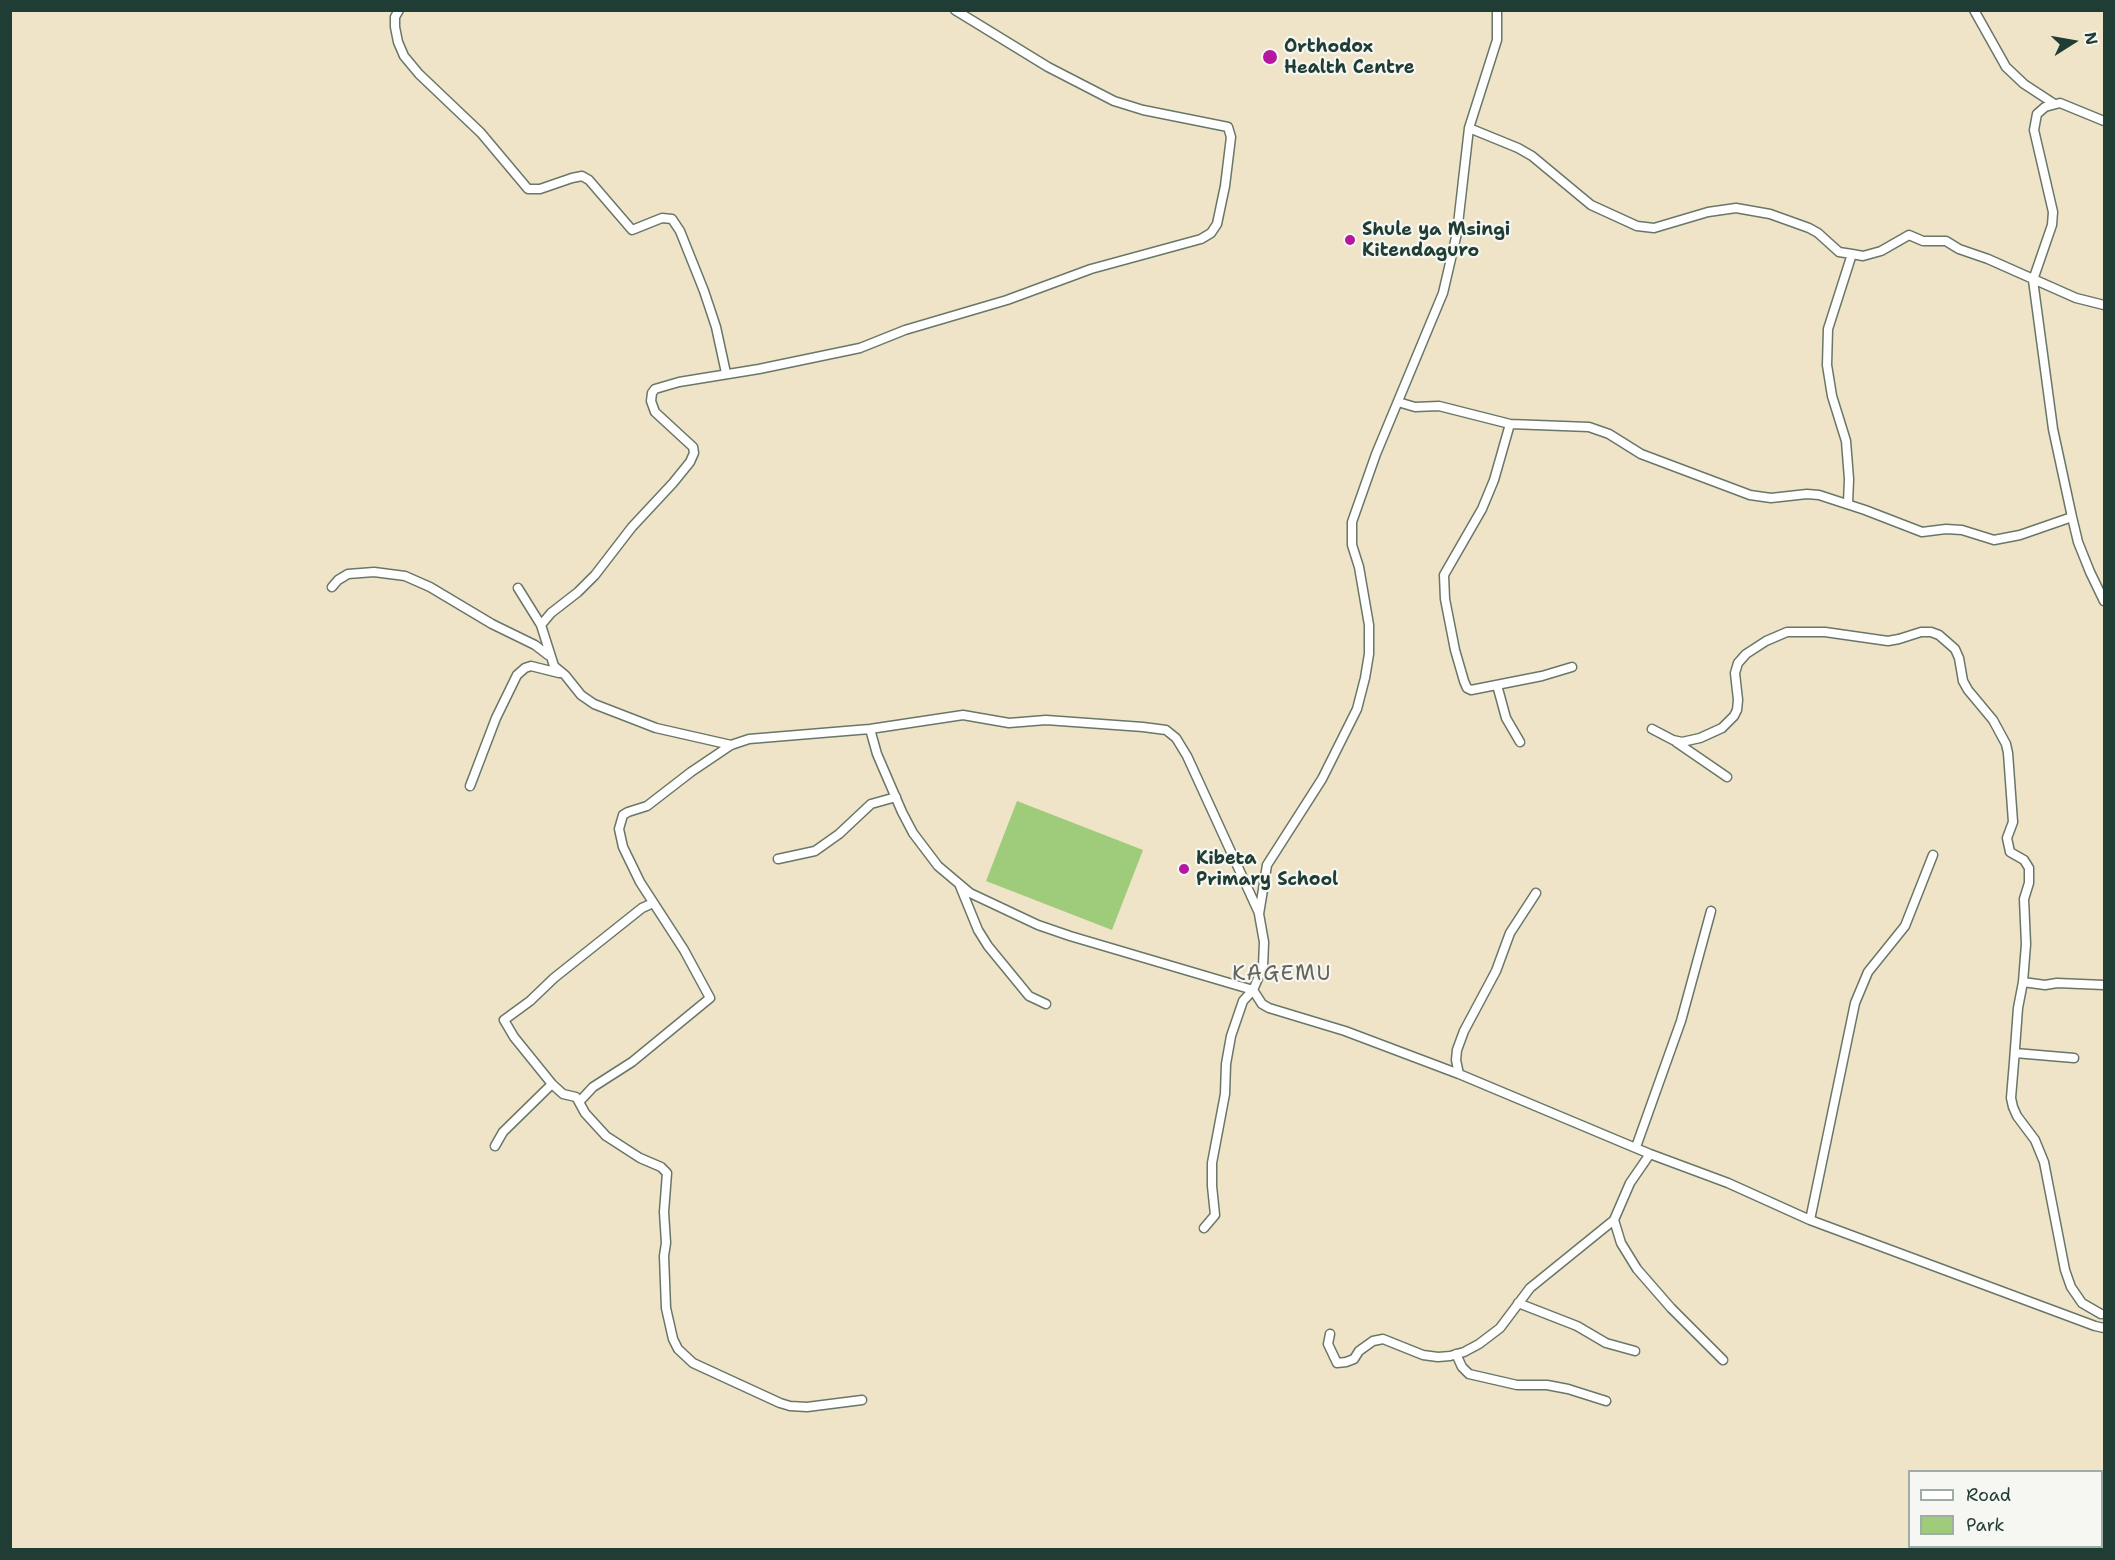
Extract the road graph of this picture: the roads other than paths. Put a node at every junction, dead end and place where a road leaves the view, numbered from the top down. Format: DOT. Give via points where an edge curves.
graph roads {
  1 [pos="399,10"];
  2 [pos="955,10"];
  3 [pos="1497,10"];
  4 [pos="1974,10"];
  5 [pos="2053,104"];
  6 [pos="2104,121"];
  7 [pos="1469,128"];
  8 [pos="1852,254"];
  9 [pos="2033,280"];
  10 [pos="2104,304"];
  11 [pos="726,373"];
  12 [pos="1398,402"];
  13 [pos="1510,424"];
  14 [pos="1848,504"];
  15 [pos="2072,517"];
  16 [pos="332,587"];
  17 [pos="518,588"];
  18 [pos="2104,601"];
  19 [pos="540,625"];
  20 [pos="549,656"];
  21 [pos="1572,666"];
  22 [pos="565,675"];
  23 [pos="1497,685"];
  24 [pos="870,729"];
  25 [pos="1652,729"];
  26 [pos="1673,740"];
  27 [pos="1520,742"];
  28 [pos="731,745"];
  29 [pos="1727,777"];
  30 [pos="470,786"];
  31 [pos="896,797"];
  32 [pos="1933,855"];
  33 [pos="778,859"];
  34 [pos="959,886"];
  35 [pos="1536,893"];
  36 [pos="653,903"];
  37 [pos="1711,911"];
  38 [pos="1259,914"];
  39 [pos="2023,982"];
  40 [pos="2104,984"];
  41 [pos="1253,990"];
  42 [pos="1046,1004"];
  43 [pos="2014,1053"];
  44 [pos="2074,1058"];
  45 [pos="1459,1074"];
  46 [pos="552,1084"];
  47 [pos="579,1102"];
  48 [pos="495,1146"];
  49 [pos="1636,1147"];
  50 [pos="1650,1154"];
  51 [pos="1614,1220"];
  52 [pos="1810,1220"];
  53 [pos="1204,1228"];
  54 [pos="1518,1303"];
  55 [pos="2103,1312"];
  56 [pos="2095,1326"];
  57 [pos="2104,1328"];
  58 [pos="1330,1334"];
  59 [pos="1635,1351"];
  60 [pos="1456,1354"];
  61 [pos="1723,1359"];
  62 [pos="862,1400"];
  63 [pos="1606,1401"];
  1 -- 11 [label="street" via="395,27 404,56 481,133 529,190 582,176 632,230 664,218 674,222 704,291"];
  2 -- 11 [label="street" via="1048,67 1114,101 1228,128 1231,137 1218,224 1201,239 1091,269 860,348"];
  3 -- 7 [label="street" via="1497,40"];
  4 -- 5 [label="street" via="2006,67"];
  5 -- 6 [label="street" via="2060,103"];
  5 -- 9 [label="street" via="2038,112 2034,122 2053,212"];
  7 -- 8 [label="street" via="1532,156 1592,205 1637,226 1654,228 1737,208 1770,214 1809,228 1839,252"];
  7 -- 12 [label="street" via="1457,233 1446,284"];
  8 -- 9 [label="street" via="1863,256 1881,251 1909,235 1923,241 1946,241"];
  8 -- 14 [label="street" via="1828,329 1827,365 1849,456"];
  9 -- 10 [label="street" via="2076,298"];
  9 -- 15 [label="street" via="2053,429"];
  11 -- 19 [label="street" via="653,391 655,412 693,447 690,462 595,575"];
  12 -- 13 [label="street" via="1415,407 1439,406"];
  12 -- 38 [label="street" via="1352,522 1369,625 1367,664 1357,709 1322,779 1268,865"];
  13 -- 14 [label="street" via="1589,427 1609,434 1641,454 1750,495 1819,495"];
  13 -- 23 [label="street" via="1482,509 1443,578 1455,650 1467,687 1474,690"];
  14 -- 15 [label="street" via="1922,532 1962,530 1994,540"];
  15 -- 18 [label="street"];
  16 -- 20 [label="street" via="348,574 405,576 536,645"];
  17 -- 19 [label="street"];
  19 -- 20 [label="street"];
  20 -- 22 [label="street"];
  21 -- 23 [label="street"];
  22 -- 28 [label="street" via="594,704 656,728"];
  22 -- 30 [label="street" via="531,666 517,675"];
  23 -- 27 [label="street" via="1506,718"];
  24 -- 28 [label="street" via="749,739"];
  24 -- 31 [label="street"];
  24 -- 38 [label="street" via="963,715 1009,723 1046,720 1166,730 1176,738 1186,756"];
  25 -- 26 [label="street"];
  26 -- 29 [label="street"];
  26 -- 39 [label="street" via="1700,738 1729,722 1737,710 1738,663 1781,634 1825,632 1888,641 1921,632 1939,635 1955,649 1962,681 1993,720 2008,753 2013,822 2007,838 2010,852 2029,867 2024,899"];
  28 -- 36 [label="street" via="647,806 621,818 623,847"];
  31 -- 33 [label="street" via="871,804 840,834 815,851"];
  31 -- 34 [label="street" via="919,842"];
  32 -- 52 [label="street" via="1905,926 1868,972 1855,1003"];
  34 -- 41 [label="street" via="1038,925"];
  34 -- 42 [label="street" via="988,946 1029,996"];
  35 -- 45 [label="street" via="1510,933 1496,971 1464,1031 1457,1050"];
  36 -- 46 [label="street" via="504,1020"];
  36 -- 47 [label="street" via="710,998 632,1062 593,1087"];
  37 -- 49 [label="street" via="1681,1021"];
  38 -- 41 [label="street" via="1263,967"];
  39 -- 40 [label="street"];
  39 -- 43 [label="street"];
  41 -- 45 [label="street" via="1269,1008 1345,1031"];
  41 -- 53 [label="street" via="1243,1001 1229,1045 1211,1172 1215,1215"];
  43 -- 44 [label="street"];
  43 -- 55 [label="street" via="2013,1107 2044,1162 2068,1280 2082,1303"];
  45 -- 49 [label="street"];
  46 -- 47 [label="street"];
  46 -- 48 [label="street" via="503,1131"];
  47 -- 62 [label="street" via="606,1136 667,1173 666,1308 672,1336 684,1355 712,1373 790,1406"];
  49 -- 50 [label="street"];
  50 -- 51 [label="street" via="1630,1183"];
  50 -- 52 [label="street"];
  51 -- 54 [label="street" via="1530,1288"];
  51 -- 61 [label="street" via="1621,1243 1637,1269"];
  52 -- 56 [label="street"];
  54 -- 59 [label="street" via="1577,1326 1606,1343"];
  54 -- 60 [label="street" via="1493,1335"];
  55 -- 56 [label="street"];
  56 -- 57 [label="street"];
  58 -- 60 [label="street" via="1328,1344 1337,1363 1354,1359 1373,1341 1383,1339 1423,1355"];
  60 -- 63 [label="street" via="1469,1374 1569,1389"];
}
